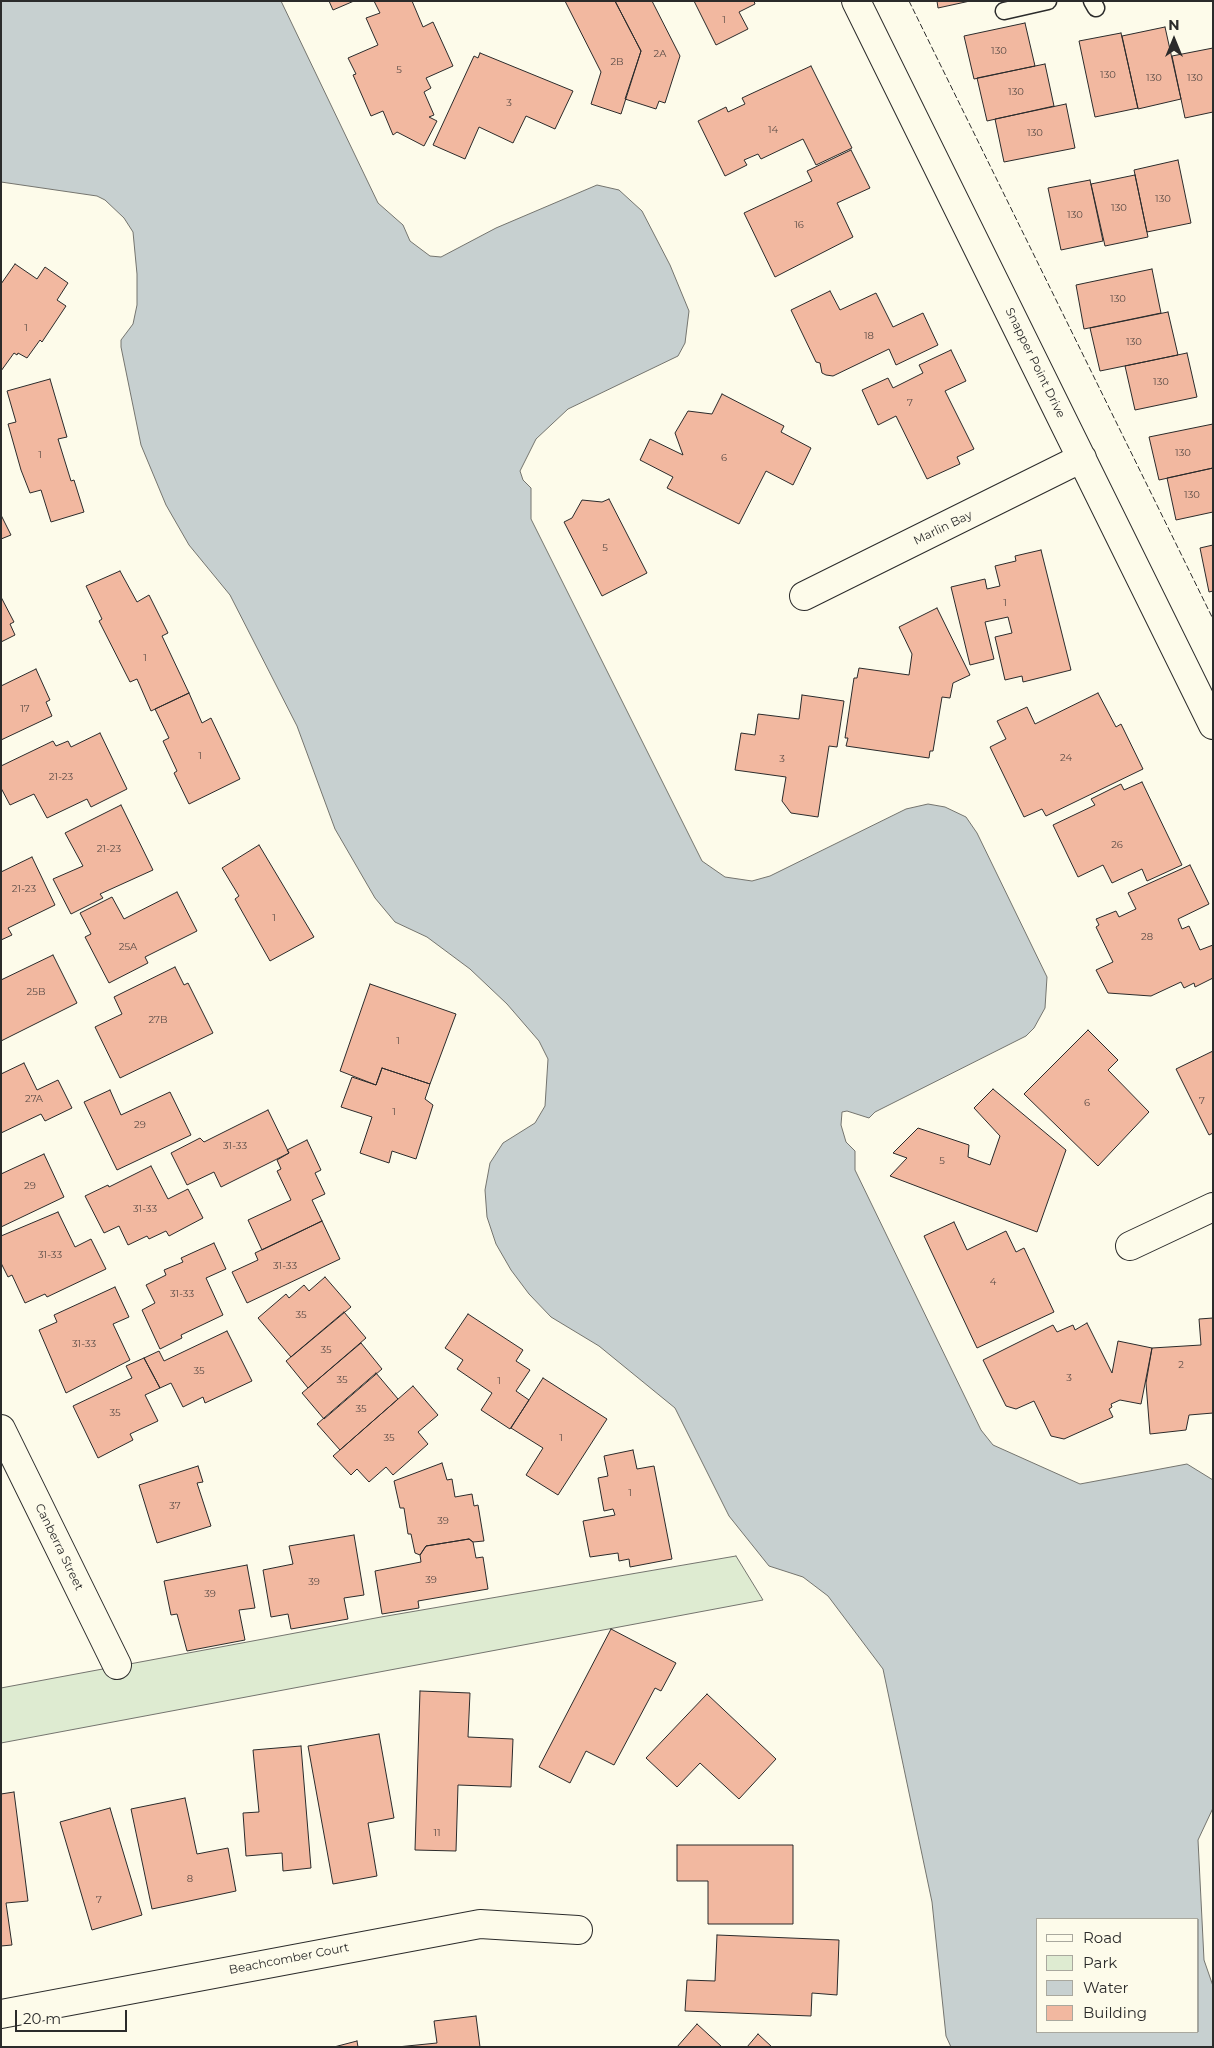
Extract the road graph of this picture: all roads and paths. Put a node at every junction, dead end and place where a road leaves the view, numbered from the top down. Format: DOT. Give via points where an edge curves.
graph roads {
  1 [pos="856,1"];
  2 [pos="1048,1"];
  3 [pos="1004,11"];
  4 [pos="1082,458"];
  5 [pos="804,596"];
  6 [pos="1213,725"];
  7 [pos="1213,1206"];
  8 [pos="1130,1246"];
  9 [pos="1,1429"];
  10 [pos="117,1665"];
  11 [pos="578,1930"];
  12 [pos="1,2014"];
  1 -- 4 [label="street, Snapper Point Drive"];
  2 -- 3 [label="lane"];
  4 -- 5 [label="street, Marlin Bay"];
  4 -- 6 [label="street, Snapper Point Drive"];
  7 -- 8 [label="street"];
  9 -- 10 [label="street, Canberra Street"];
  11 -- 12 [label="street, Beachcomber Court" via="480,1924"];
}
